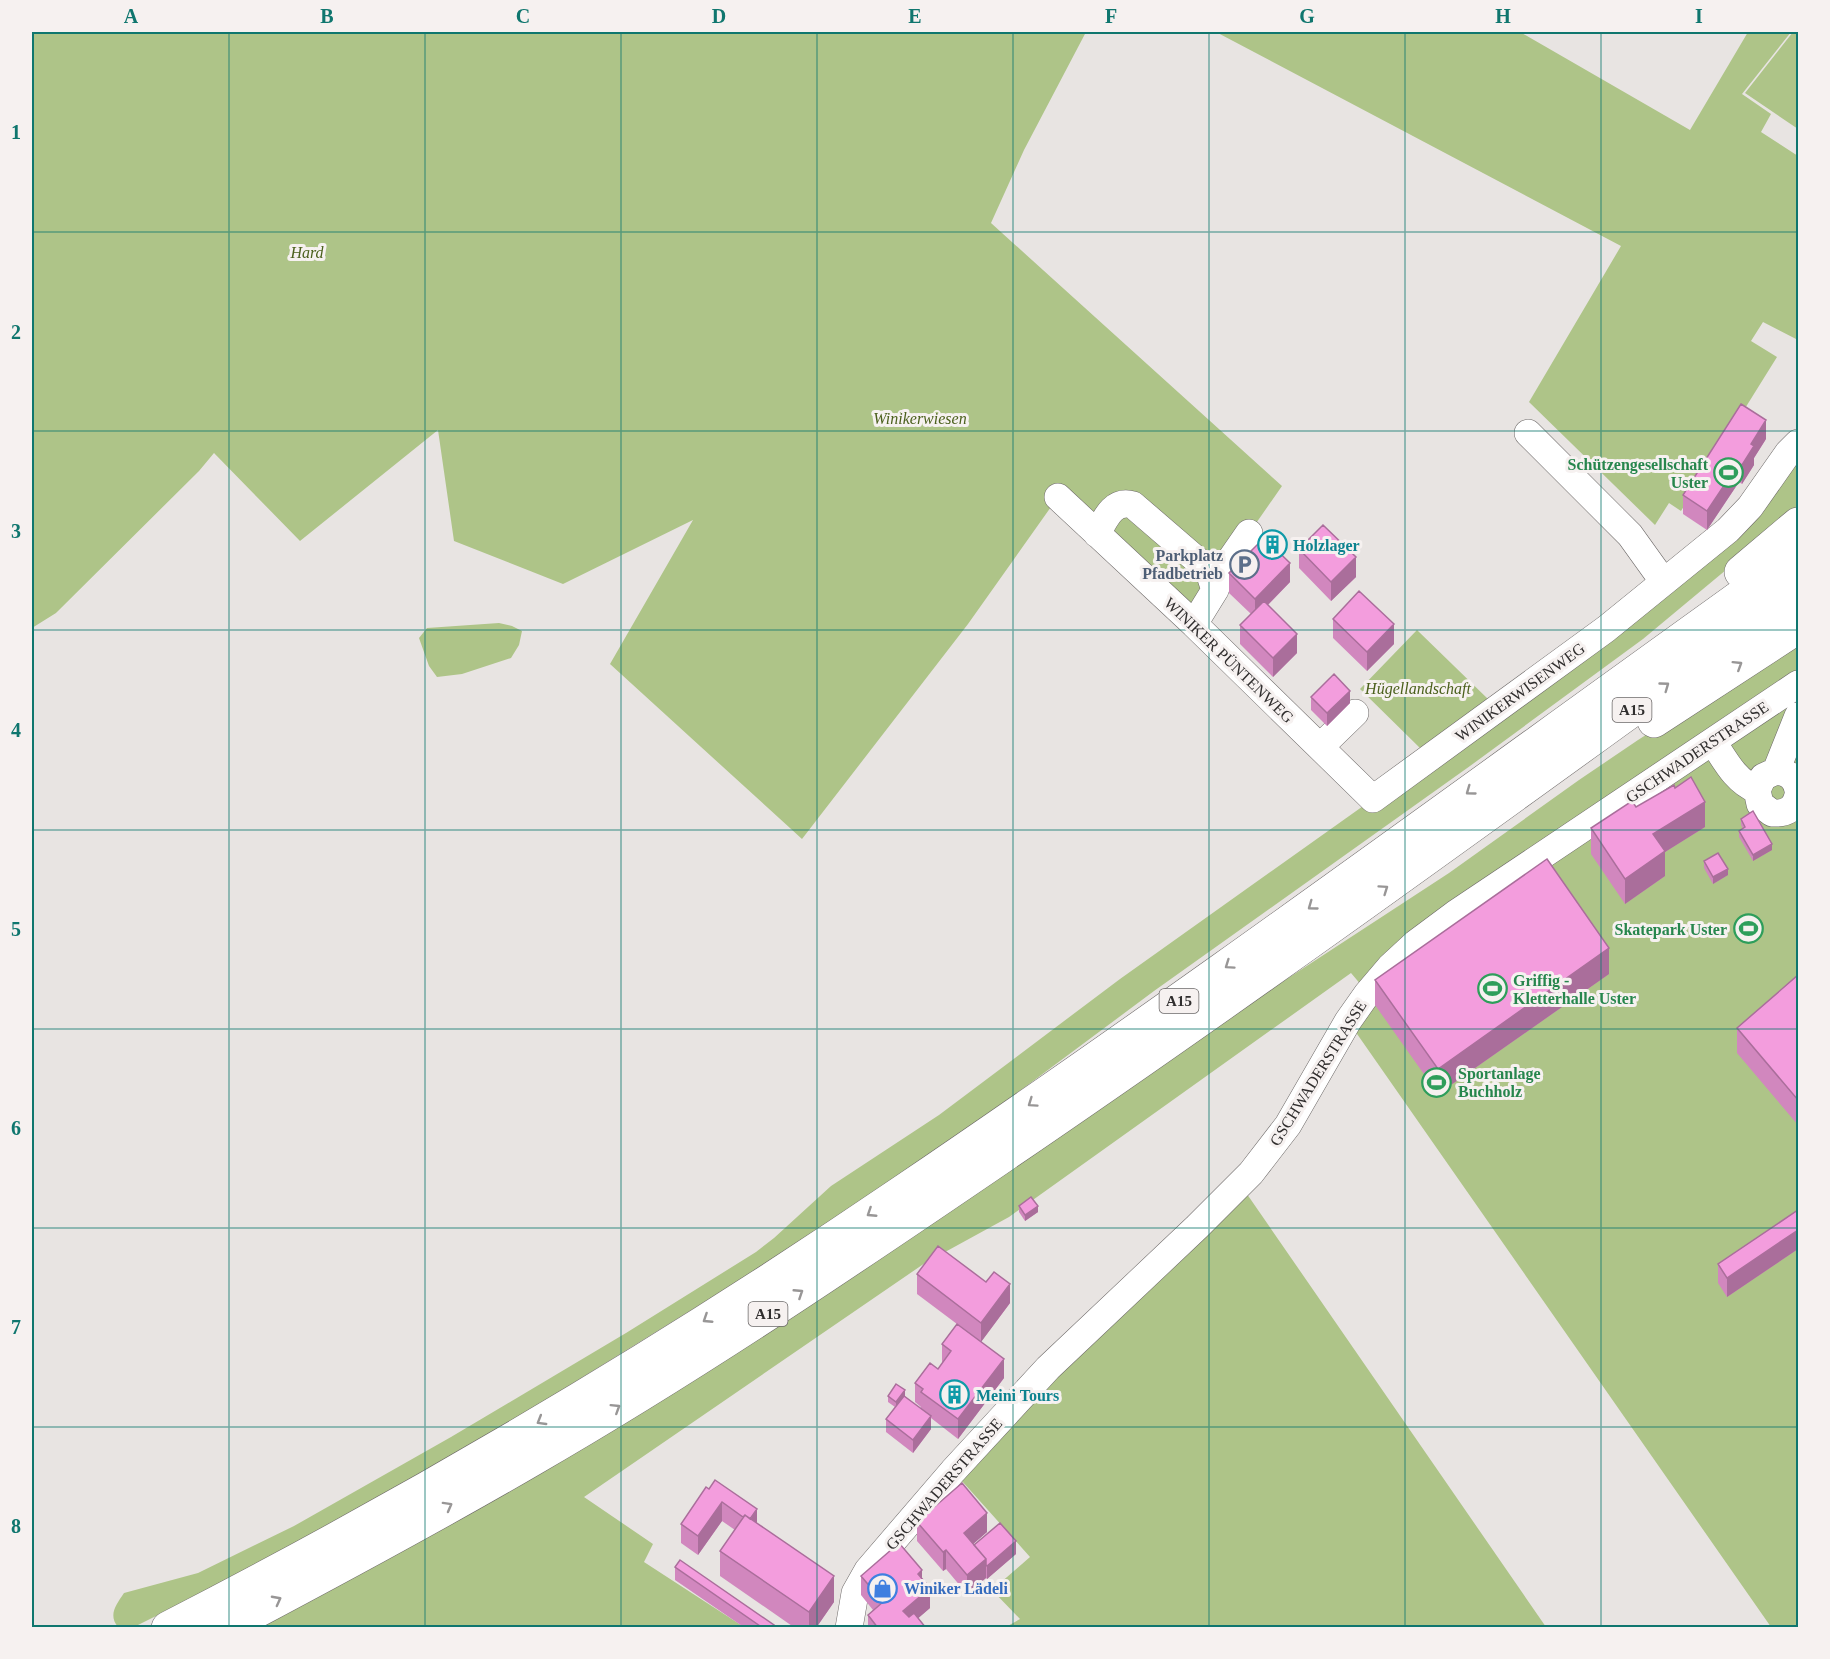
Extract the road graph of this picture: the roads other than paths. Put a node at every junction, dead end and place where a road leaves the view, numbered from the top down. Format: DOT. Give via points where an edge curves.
graph roads {
  1 [pos="1528,433"];
  2 [pos="1798,443"];
  3 [pos="1058,497"];
  4 [pos="1798,524"];
  5 [pos="1249,533"];
  6 [pos="1097,534"];
  7 [pos="1798,555"];
  8 [pos="1663,581"];
  9 [pos="1215,590"];
  10 [pos="1798,590"];
  11 [pos="1194,624"];
  12 [pos="1798,627"];
  13 [pos="1798,684"];
  14 [pos="1355,713"];
  15 [pos="1798,716"];
  16 [pos="1544,736"];
  17 [pos="1713,742"];
  18 [pos="1320,747"];
  19 [pos="1793,783"];
  20 [pos="1756,790"];
  21 [pos="1373,799"];
  22 [pos="1466,832"];
  23 [pos="168,1628"];
  24 [pos="225,1628"];
  25 [pos="849,1628"];
  1 -- 8 [label="street" via="1630,535"];
  2 -- 8 [label="street, WINIKERWISENWEG" via="1728,531"];
  3 -- 6 [label="street, WINIKER PÜNTENWEG"];
  4 -- 16 [label="highway" via="1686,619 1580,700"];
  5 -- 9 [label="street" via="1222,572"];
  6 -- 9 [label="street" via="1115,507 1133,505 1205,567"];
  6 -- 11 [label="street, WINIKER PÜNTENWEG"];
  7 -- 16 [label="highway, A15"];
  8 -- 21 [label="street, WINIKERWISENWEG" via="1606,629"];
  9 -- 11 [label="street"];
  22 -- 10 [label="highway, A15, one-way"];
  11 -- 18 [label="street, WINIKER PÜNTENWEG"];
  22 -- 12 [label="highway, one-way" via="1495,828"];
  13 -- 17 [label="street, GSCHWADERSTRASSE"];
  14 -- 18 [label="street"];
  15 -- 19 [label="street"];
  16 -- 23 [label="highway, A15, one-way" via="1080,1070 899,1195 714,1315 476,1460"];
  17 -- 20 [label="street" via="1735,774"];
  17 -- 25 [label="street, GSCHWADERSTRASSE" via="1455,914 1390,967 1348,1021 1304,1098 1251,1173 1048,1368 953,1471 868,1570 855,1593"];
  18 -- 21 [label="street, WINIKER PÜNTENWEG"];
  19 -- 20 [label="street" via="1763,777"];
  19 -- 20 [label="street" via="1792,808 1786,812 1772,813 1760,804"];
  24 -- 22 [label="highway, A15, one-way" via="534,1459 743,1331 1103,1088"];
}
